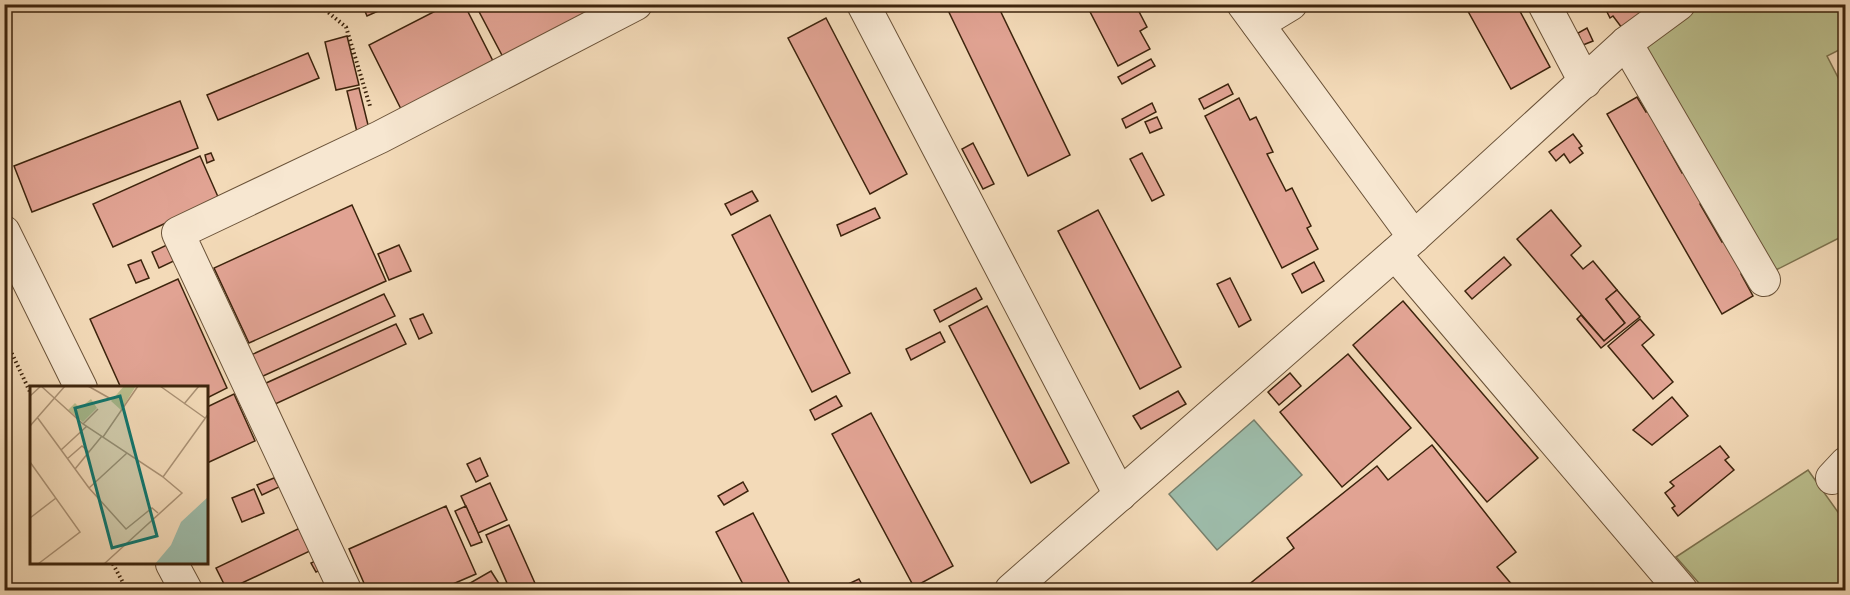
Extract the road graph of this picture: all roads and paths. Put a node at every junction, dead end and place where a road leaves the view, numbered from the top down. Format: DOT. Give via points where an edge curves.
graph roads {
  1 [pos="318,4"];
  2 [pos="636,4"];
  3 [pos="863,4"];
  4 [pos="1291,4"];
  5 [pos="1544,4"];
  6 [pos="1679,4"];
  7 [pos="1250,14"];
  8 [pos="1626,43"];
  9 [pos="1585,82"];
  10 [pos="380,137"];
  11 [pos="4,232"];
  12 [pos="1404,246"];
  13 [pos="1764,280"];
  14 [pos="4,337"];
  15 [pos="80,386"];
  16 [pos="30,392"];
  17 [pos="1120,495"];
  18 [pos="114,565"];
  19 [pos="173,565"];
  20 [pos="127,591"];
  21 [pos="186,591"];
  22 [pos="345,591"];
  23 [pos="1011,591"];
  24 [pos="1681,591"];
  1 -- 10 [label="path" via="346,27"];
  2 -- 10 [label="street"];
  3 -- 17 [label="street"];
  4 -- 7 [label="street"];
  5 -- 9 [label="street"];
  6 -- 8 [label="street"];
  7 -- 12 [label="street"];
  8 -- 9 [label="street"];
  8 -- 13 [label="street"];
  9 -- 12 [label="street"];
  10 -- 22 [label="street" via="178,234"];
  11 -- 15 [label="street"];
  12 -- 17 [label="street"];
  12 -- 24 [label="street"];
  14 -- 16 [label="path"];
  17 -- 23 [label="street"];
  18 -- 20 [label="path"];
  19 -- 21 [label="street"];
}
